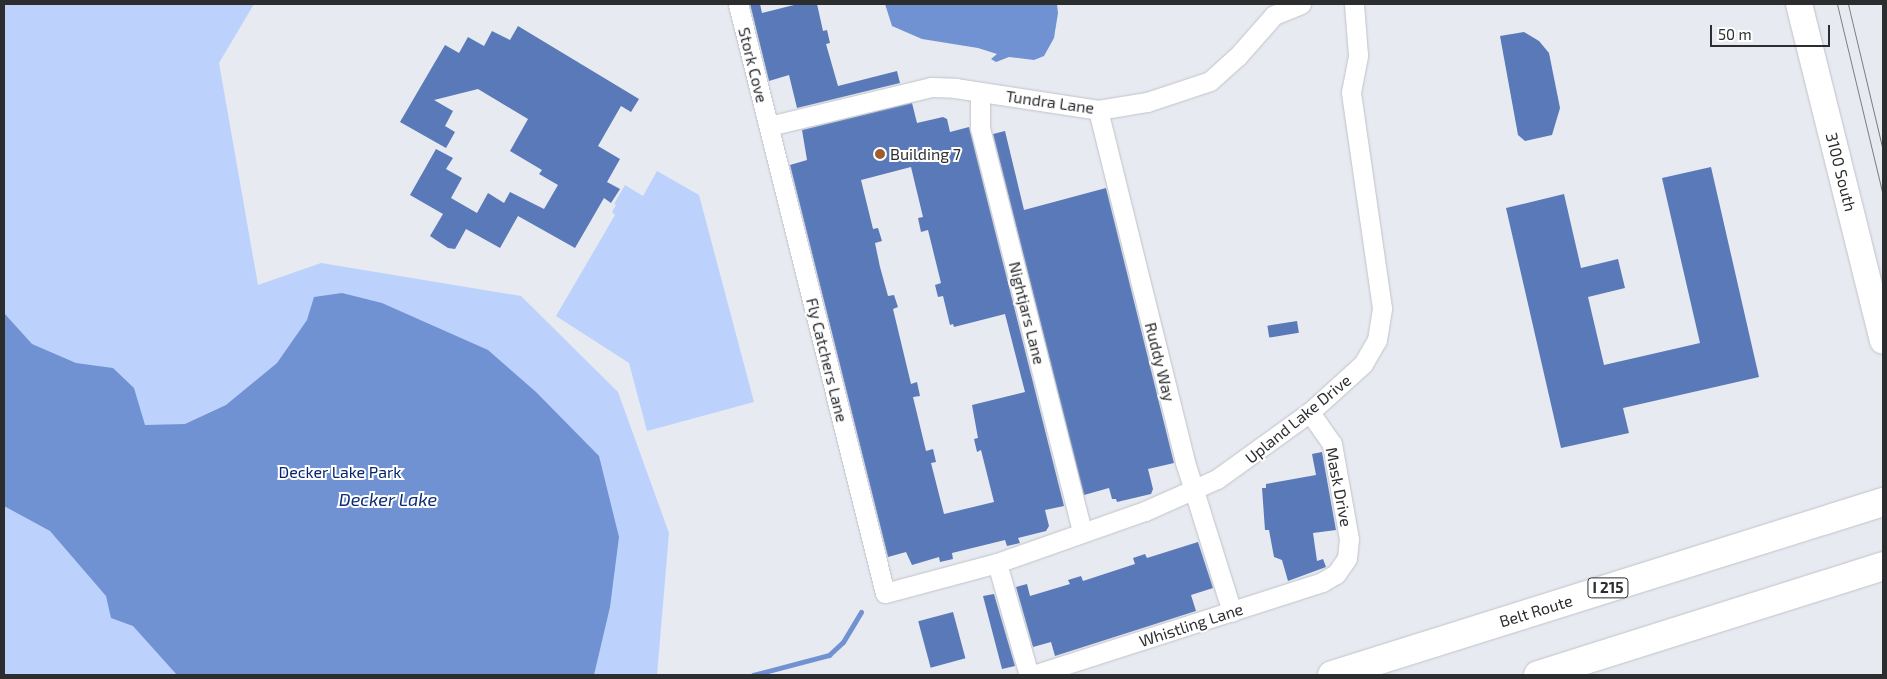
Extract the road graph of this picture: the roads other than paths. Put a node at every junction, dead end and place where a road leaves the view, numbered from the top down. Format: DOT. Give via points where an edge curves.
graph roads {
  1 [pos="738,4"];
  2 [pos="1300,4"];
  3 [pos="1354,4"];
  4 [pos="1798,4"];
  5 [pos="980,92"];
  6 [pos="1098,110"];
  7 [pos="769,126"];
  8 [pos="1883,340"];
  9 [pos="1310,412"];
  10 [pos="1193,490"];
  11 [pos="1883,502"];
  12 [pos="1082,532"];
  13 [pos="998,564"];
  14 [pos="1344,566"];
  15 [pos="1883,566"];
  16 [pos="885,593"];
  17 [pos="1232,612"];
  18 [pos="1029,675"];
  19 [pos="1033,675"];
  20 [pos="1332,675"];
  21 [pos="1538,675"];
  1 -- 7 [label="street, Stork Cove"];
  2 -- 6 [label="street, Tundra Lane" via="1274,15 1237,58 1210,81 1147,102"];
  3 -- 9 [label="street, Upland Lake Drive" via="1358,42 1351,92 1380,284 1382,322 1377,340 1363,364"];
  4 -- 8 [label="main road, 3100 South"];
  5 -- 6 [label="street, Tundra Lane"];
  5 -- 7 [label="street, Tundra Lane" via="931,87"];
  5 -- 12 [label="street, Nightjars Lane" via="980,128"];
  6 -- 10 [label="street, Ruddy Way"];
  7 -- 16 [label="street, Fly Catchers Lane"];
  9 -- 10 [label="street, Upland Lake Drive" via="1230,472"];
  9 -- 14 [label="street, Mask Drive" via="1327,435 1334,452 1349,539"];
  10 -- 12 [label="street, Upland Lake Drive"];
  10 -- 17 [label="street, Ruddy Way"];
  11 -- 20 [label="highway, Belt Route / I 215"];
  12 -- 13 [label="street, Upland Lake Drive"];
  13 -- 16 [label="street, Upland Lake Drive"];
  13 -- 18 [label="street"];
  14 -- 17 [label="street, Whistling Lane" via="1322,582"];
  15 -- 21 [label="highway"];
  17 -- 19 [label="street, Whistling Lane"];
}
